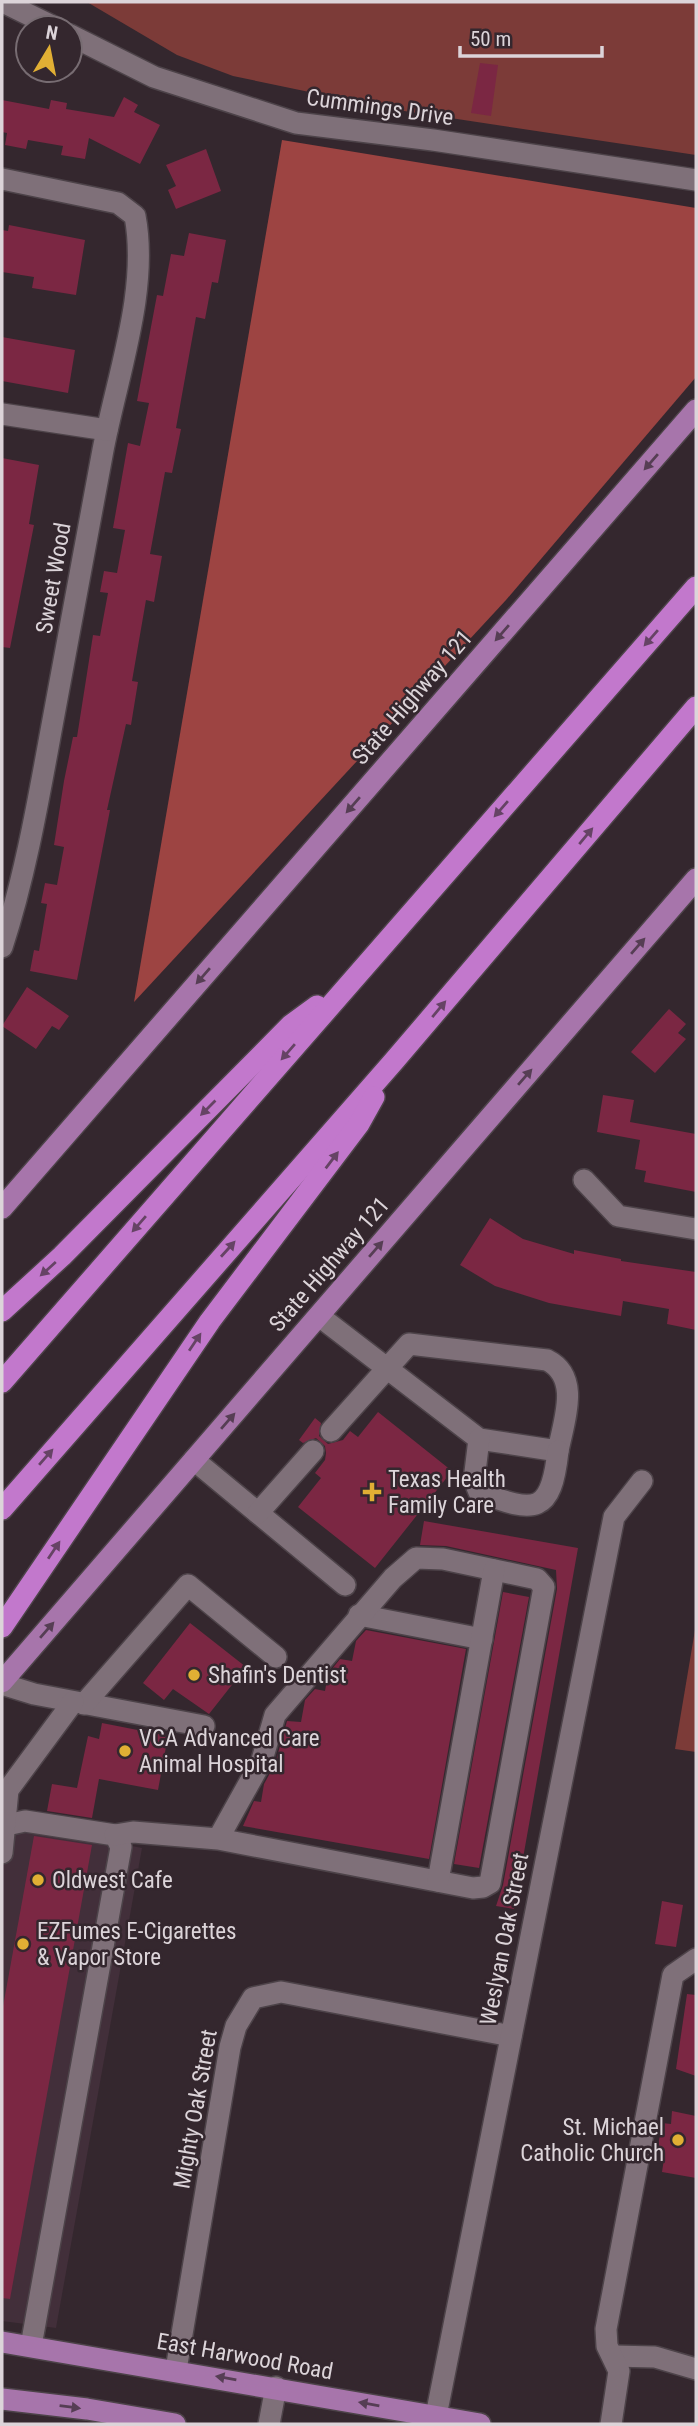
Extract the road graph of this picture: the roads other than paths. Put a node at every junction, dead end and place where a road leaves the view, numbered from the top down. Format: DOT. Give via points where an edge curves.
graph roads {
  1 [pos="3,2"];
  2 [pos="27,14"];
  3 [pos="84,42"];
  4 [pos="2,179"];
  5 [pos="696,180"];
  6 [pos="696,410"];
  7 [pos="2,415"];
  8 [pos="107,430"];
  9 [pos="696,587"];
  10 [pos="696,707"];
  11 [pos="696,879"];
  12 [pos="2,947"];
  13 [pos="349,982"];
  14 [pos="394,1061"];
  15 [pos="584,1180"];
  16 [pos="2,1208"];
  17 [pos="696,1229"];
  18 [pos="2,1311"];
  19 [pos="319,1316"];
  20 [pos="386,1368"];
  21 [pos="2,1382"];
  22 [pos="331,1431"];
  23 [pos="479,1439"];
  24 [pos="313,1451"];
  25 [pos="558,1451"];
  26 [pos="194,1460"];
  27 [pos="642,1481"];
  28 [pos="2,1509"];
  29 [pos="258,1513"];
  30 [pos="494,1570"];
  31 [pos="345,1585"];
  32 [pos="359,1615"];
  33 [pos="2,1627"];
  34 [pos="482,1639"];
  35 [pos="276,1657"];
  36 [pos="2,1683"];
  37 [pos="78,1703"];
  38 [pos="204,1726"];
  39 [pos="4,1825"];
  40 [pos="115,1835"];
  41 [pos="218,1839"];
  42 [pos="2,1853"];
  43 [pos="438,1881"];
  44 [pos="696,1959"];
  45 [pos="511,2036"];
  46 [pos="2,2342"];
  47 [pos="30,2346"];
  48 [pos="613,2356"];
  49 [pos="696,2368"];
  50 [pos="176,2370"];
  51 [pos="276,2387"];
  52 [pos="2,2399"];
  53 [pos="435,2420"];
  54 [pos="175,2424"];
  55 [pos="269,2424"];
  56 [pos="480,2424"];
  57 [pos="611,2424"];
  1 -- 2 [label="street"];
  3 -- 5 [label="street, Cummings Drive" via="154,77 296,122"];
  4 -- 8 [label="street, Sweet Wood" via="118,203 135,216 139,279"];
  6 -- 16 [label="main road, State Highway 121, one-way"];
  7 -- 8 [label="street"];
  8 -- 12 [label="street, Sweet Wood" via="43,778"];
  9 -- 13 [label="highway, one-way"];
  14 -- 10 [label="highway, one-way"];
  19 -- 11 [label="main road, State Highway 121, one-way"];
  13 -- 18 [label="highway, one-way" via="291,1025"];
  13 -- 21 [label="highway, one-way"];
  28 -- 14 [label="highway, one-way"];
  33 -- 14 [label="highway, one-way" via="210,1321 359,1124"];
  15 -- 17 [label="street" via="618,1216"];
  19 -- 20 [label="street"];
  26 -- 19 [label="main road, State Highway 121, one-way"];
  20 -- 22 [label="street"];
  20 -- 23 [label="street"];
  20 -- 25 [label="street" via="408,1343 547,1360 560,1367 568,1382"];
  23 -- 25 [label="street"];
  23 -- 25 [label="street" via="474,1480 479,1492 499,1500 537,1505 547,1499 555,1482"];
  24 -- 29 [label="street"];
  26 -- 29 [label="street"];
  36 -- 26 [label="main road, State Highway 121, one-way"];
  27 -- 45 [label="street, Weslyan Oak Street" via="614,1517"];
  29 -- 31 [label="street"];
  30 -- 32 [label="street" via="416,1558"];
  30 -- 34 [label="street"];
  30 -- 43 [label="street" via="537,1578 544,1587 490,1883 483,1887"];
  32 -- 34 [label="street"];
  32 -- 41 [label="street" via="275,1715 262,1760"];
  34 -- 43 [label="street"];
  35 -- 37 [label="street" via="187,1585"];
  36 -- 37 [label="street"];
  37 -- 38 [label="street"];
  37 -- 39 [label="street" via="8,1790"];
  39 -- 40 [label="street" via="25,1821"];
  39 -- 42 [label="street"];
  40 -- 41 [label="street" via="133,1832"];
  40 -- 47 [label="street" via="121,1847"];
  41 -- 43 [label="street"];
  44 -- 48 [label="street" via="673,1975 606,2329"];
  45 -- 50 [label="street, Mighty Oak Street" via="281,1992 253,1998 230,2047"];
  45 -- 53 [label="street, Weslyan Oak Street"];
  46 -- 47 [label="main road, East Harwood Road"];
  47 -- 50 [label="main road, East Harwood Road"];
  48 -- 49 [label="street" via="655,2357"];
  48 -- 57 [label="street" via="619,2379"];
  51 -- 50 [label="main road, East Harwood Road, one-way"];
  53 -- 51 [label="main road, East Harwood Road, one-way"];
  51 -- 55 [label="street"];
  52 -- 54 [label="main road, one-way"];
  53 -- 56 [label="main road, East Harwood Road"];
}
